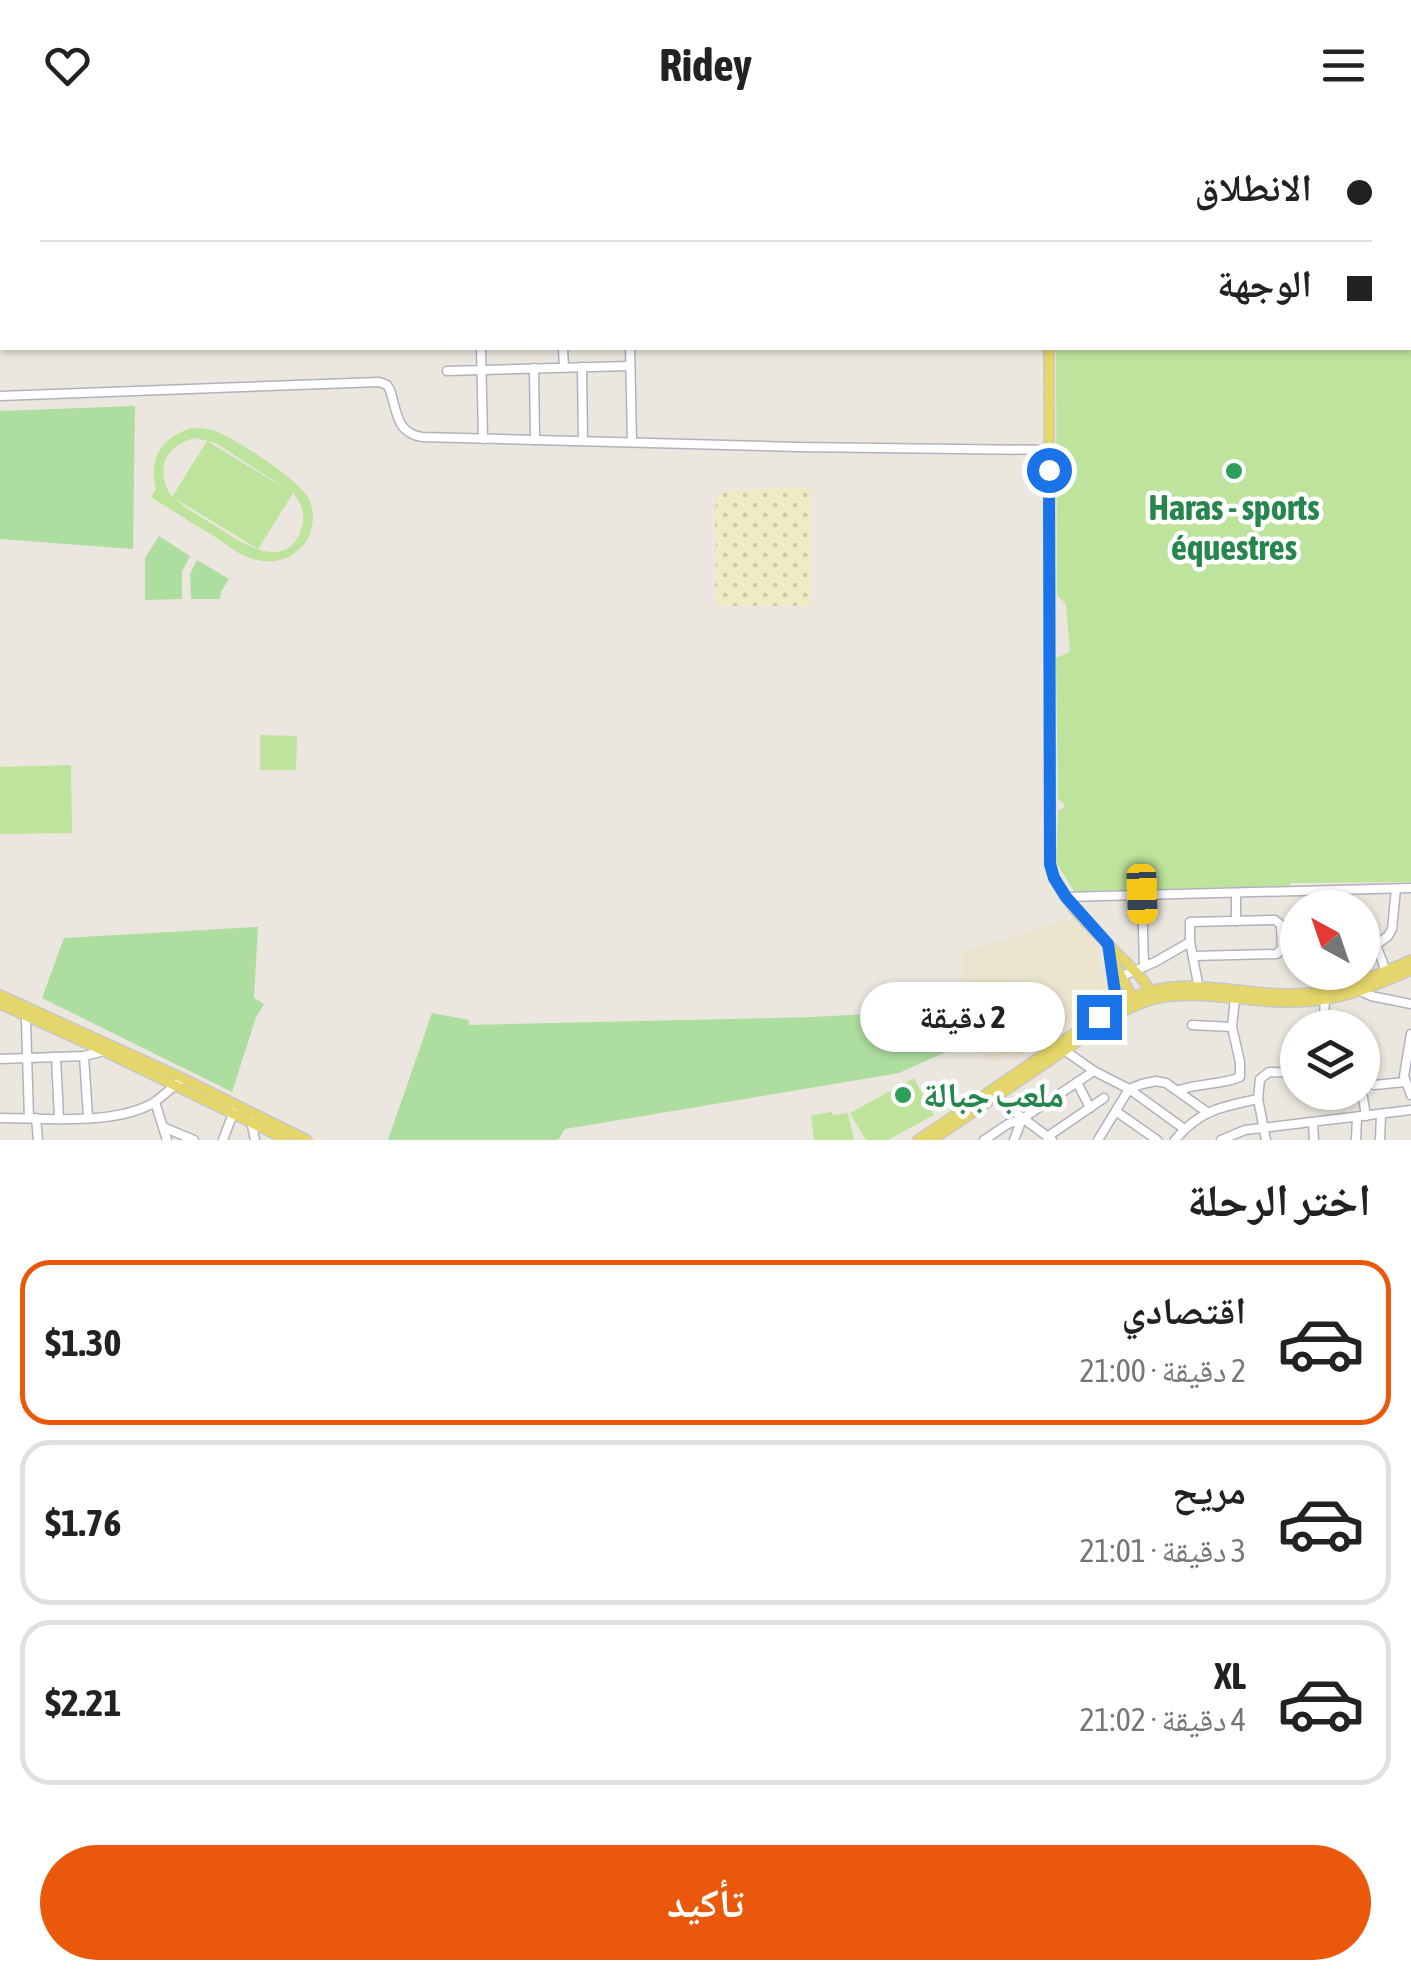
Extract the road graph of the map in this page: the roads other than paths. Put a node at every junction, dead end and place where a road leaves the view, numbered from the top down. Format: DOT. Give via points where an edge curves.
graph roads {
  1 [pos="480,350"];
  2 [pos="564,350"];
  3 [pos="630,350"];
  4 [pos="1048,350"];
  5 [pos="630,366"];
  6 [pos="564,367"];
  7 [pos="582,367"];
  8 [pos="534,368"];
  9 [pos="481,369"];
  10 [pos="447,370"];
  11 [pos="0,396"];
  12 [pos="484,439"];
  13 [pos="534,440"];
  14 [pos="583,441"];
  15 [pos="632,442"];
  16 [pos="1049,450"];
  17 [pos="1411,888"];
  18 [pos="1396,889"];
  19 [pos="1365,890"];
  20 [pos="1280,892"];
  21 [pos="1236,893"];
  22 [pos="1142,894"];
  23 [pos="1066,897"];
  24 [pos="1236,920"];
  25 [pos="1190,942"];
  26 [pos="1108,944"];
  27 [pos="1194,956"];
  28 [pos="1411,960"];
  29 [pos="1140,969"];
  30 [pos="1411,970"];
  31 [pos="1386,971"];
  32 [pos="1380,974"];
  33 [pos="1118,978"];
  34 [pos="1380,980"];
  35 [pos="1345,990"];
  36 [pos="1351,990"];
  37 [pos="1358,990"];
  38 [pos="1199,991"];
  39 [pos="0,995"];
  40 [pos="1153,995"];
  41 [pos="1235,998"];
  42 [pos="1325,1000"];
  43 [pos="1135,1001"];
  44 [pos="0,1004"];
  45 [pos="1411,1004"];
  46 [pos="1114,1007"];
  47 [pos="1324,1010"];
  48 [pos="28,1016"];
  49 [pos="1192,1025"];
  50 [pos="1232,1027"];
  51 [pos="1411,1034"];
  52 [pos="1064,1050"];
  53 [pos="104,1051"];
  54 [pos="84,1056"];
  55 [pos="56,1057"];
  56 [pos="28,1058"];
  57 [pos="0,1059"];
  58 [pos="1094,1071"];
  59 [pos="1280,1072"];
  60 [pos="1240,1077"];
  61 [pos="1407,1078"];
  62 [pos="1260,1079"];
  63 [pos="179,1082"];
  64 [pos="1077,1082"];
  65 [pos="1380,1084"];
  66 [pos="1129,1089"];
  67 [pos="1179,1090"];
  68 [pos="991,1095"];
  69 [pos="1411,1095"];
  70 [pos="1104,1098"];
  71 [pos="1258,1099"];
  72 [pos="155,1102"];
  73 [pos="235,1108"];
  74 [pos="1090,1108"];
  75 [pos="1361,1110"];
  76 [pos="1411,1110"];
  77 [pos="1117,1112"];
  78 [pos="1207,1112"];
  79 [pos="1381,1114"];
  80 [pos="88,1117"];
  81 [pos="1361,1117"];
  82 [pos="0,1118"];
  83 [pos="33,1118"];
  84 [pos="60,1118"];
  85 [pos="1022,1119"];
  86 [pos="251,1121"];
  87 [pos="1313,1123"];
  88 [pos="162,1127"];
  89 [pos="1265,1128"];
  90 [pos="1180,1133"];
  91 [pos="1100,1137"];
  92 [pos="1050,1138"];
  93 [pos="38,1140"];
  94 [pos="166,1140"];
  95 [pos="194,1140"];
  96 [pos="222,1140"];
  97 [pos="255,1140"];
  98 [pos="287,1140"];
  99 [pos="307,1140"];
  100 [pos="918,1140"];
  101 [pos="932,1140"];
  102 [pos="984,1140"];
  103 [pos="1014,1140"];
  104 [pos="1110,1140"];
  105 [pos="1157,1140"];
  106 [pos="1192,1140"];
  107 [pos="1221,1140"];
  108 [pos="1266,1140"];
  109 [pos="1314,1140"];
  110 [pos="1356,1140"];
  111 [pos="1380,1140"];
  1 -- 9 [label="street"];
  2 -- 6 [label="street"];
  3 -- 5 [label="street"];
  4 -- 16 [label="main road"];
  5 -- 7 [label="street"];
  5 -- 15 [label="street"];
  6 -- 7 [label="street"];
  6 -- 8 [label="street"];
  7 -- 14 [label="street"];
  8 -- 9 [label="street"];
  8 -- 13 [label="street"];
  9 -- 10 [label="street"];
  9 -- 12 [label="street"];
  11 -- 12 [label="street" via="380,382 390,390 407,433"];
  12 -- 13 [label="street"];
  13 -- 14 [label="street"];
  14 -- 15 [label="street"];
  15 -- 16 [label="street"];
  16 -- 23 [label="main road" via="1050,864"];
  17 -- 18 [label="street"];
  18 -- 19 [label="street"];
  18 -- 31 [label="street" via="1390,933 1376,945"];
  20 -- 21 [label="street"];
  21 -- 22 [label="street"];
  21 -- 24 [label="street"];
  22 -- 23 [label="street"];
  22 -- 29 [label="street"];
  23 -- 26 [label="main road"];
  24 -- 25 [label="street" via="1190,922"];
  24 -- 27 [label="street" via="1278,921 1280,952"];
  25 -- 27 [label="street"];
  25 -- 29 [label="street"];
  26 -- 29 [label="main road"];
  26 -- 33 [label="main road"];
  27 -- 38 [label="street"];
  28 -- 31 [label="main road"];
  29 -- 33 [label="street"];
  29 -- 40 [label="main road"];
  30 -- 34 [label="main road"];
  31 -- 32 [label="main road"];
  33 -- 43 [label="main road"];
  33 -- 46 [label="main road"];
  35 -- 38 [label="main road"];
  36 -- 42 [label="main road"];
  37 -- 45 [label="street"];
  38 -- 40 [label="main road"];
  38 -- 41 [label="main road"];
  39 -- 63 [label="main road"];
  40 -- 43 [label="main road"];
  41 -- 42 [label="main road"];
  41 -- 50 [label="street"];
  42 -- 47 [label="street"];
  43 -- 46 [label="main road"];
  43 -- 52 [label="main road"];
  44 -- 48 [label="main road"];
  46 -- 68 [label="main road"];
  48 -- 53 [label="main road"];
  48 -- 56 [label="street"];
  49 -- 50 [label="street"];
  50 -- 60 [label="street"];
  51 -- 61 [label="street"];
  52 -- 58 [label="street"];
  52 -- 68 [label="main road"];
  53 -- 54 [label="street"];
  53 -- 63 [label="main road"];
  54 -- 55 [label="street"];
  54 -- 80 [label="street"];
  55 -- 56 [label="street"];
  55 -- 84 [label="street"];
  56 -- 57 [label="street"];
  56 -- 83 [label="street"];
  58 -- 64 [label="street"];
  58 -- 66 [label="street"];
  59 -- 62 [label="street"];
  60 -- 62 [label="street"];
  60 -- 67 [label="street"];
  61 -- 65 [label="street"];
  61 -- 69 [label="street"];
  62 -- 71 [label="street"];
  63 -- 72 [label="street"];
  63 -- 73 [label="main road"];
  64 -- 74 [label="street"];
  64 -- 85 [label="street"];
  66 -- 67 [label="street" via="1156,1081"];
  66 -- 77 [label="street"];
  66 -- 90 [label="street"];
  67 -- 78 [label="street"];
  68 -- 85 [label="street"];
  68 -- 100 [label="main road"];
  68 -- 101 [label="main road"];
  70 -- 74 [label="street"];
  71 -- 78 [label="street"];
  71 -- 89 [label="street"];
  72 -- 80 [label="street"];
  72 -- 88 [label="street"];
  73 -- 86 [label="main road"];
  73 -- 96 [label="street"];
  73 -- 99 [label="main road"];
  74 -- 92 [label="street"];
  75 -- 81 [label="street"];
  76 -- 79 [label="street"];
  77 -- 91 [label="street"];
  77 -- 105 [label="street"];
  78 -- 90 [label="street"];
  79 -- 81 [label="street"];
  79 -- 111 [label="street"];
  80 -- 84 [label="street"];
  81 -- 87 [label="street"];
  81 -- 110 [label="street"];
  82 -- 83 [label="street"];
  83 -- 84 [label="street"];
  83 -- 93 [label="street"];
  85 -- 92 [label="street"];
  85 -- 102 [label="street"];
  85 -- 103 [label="street"];
  86 -- 97 [label="street"];
  86 -- 98 [label="main road"];
  87 -- 89 [label="street"];
  87 -- 109 [label="street"];
  88 -- 94 [label="street"];
  88 -- 95 [label="street"];
  89 -- 107 [label="street"];
  89 -- 108 [label="street"];
  90 -- 106 [label="street"];
  91 -- 104 [label="street"];
}
